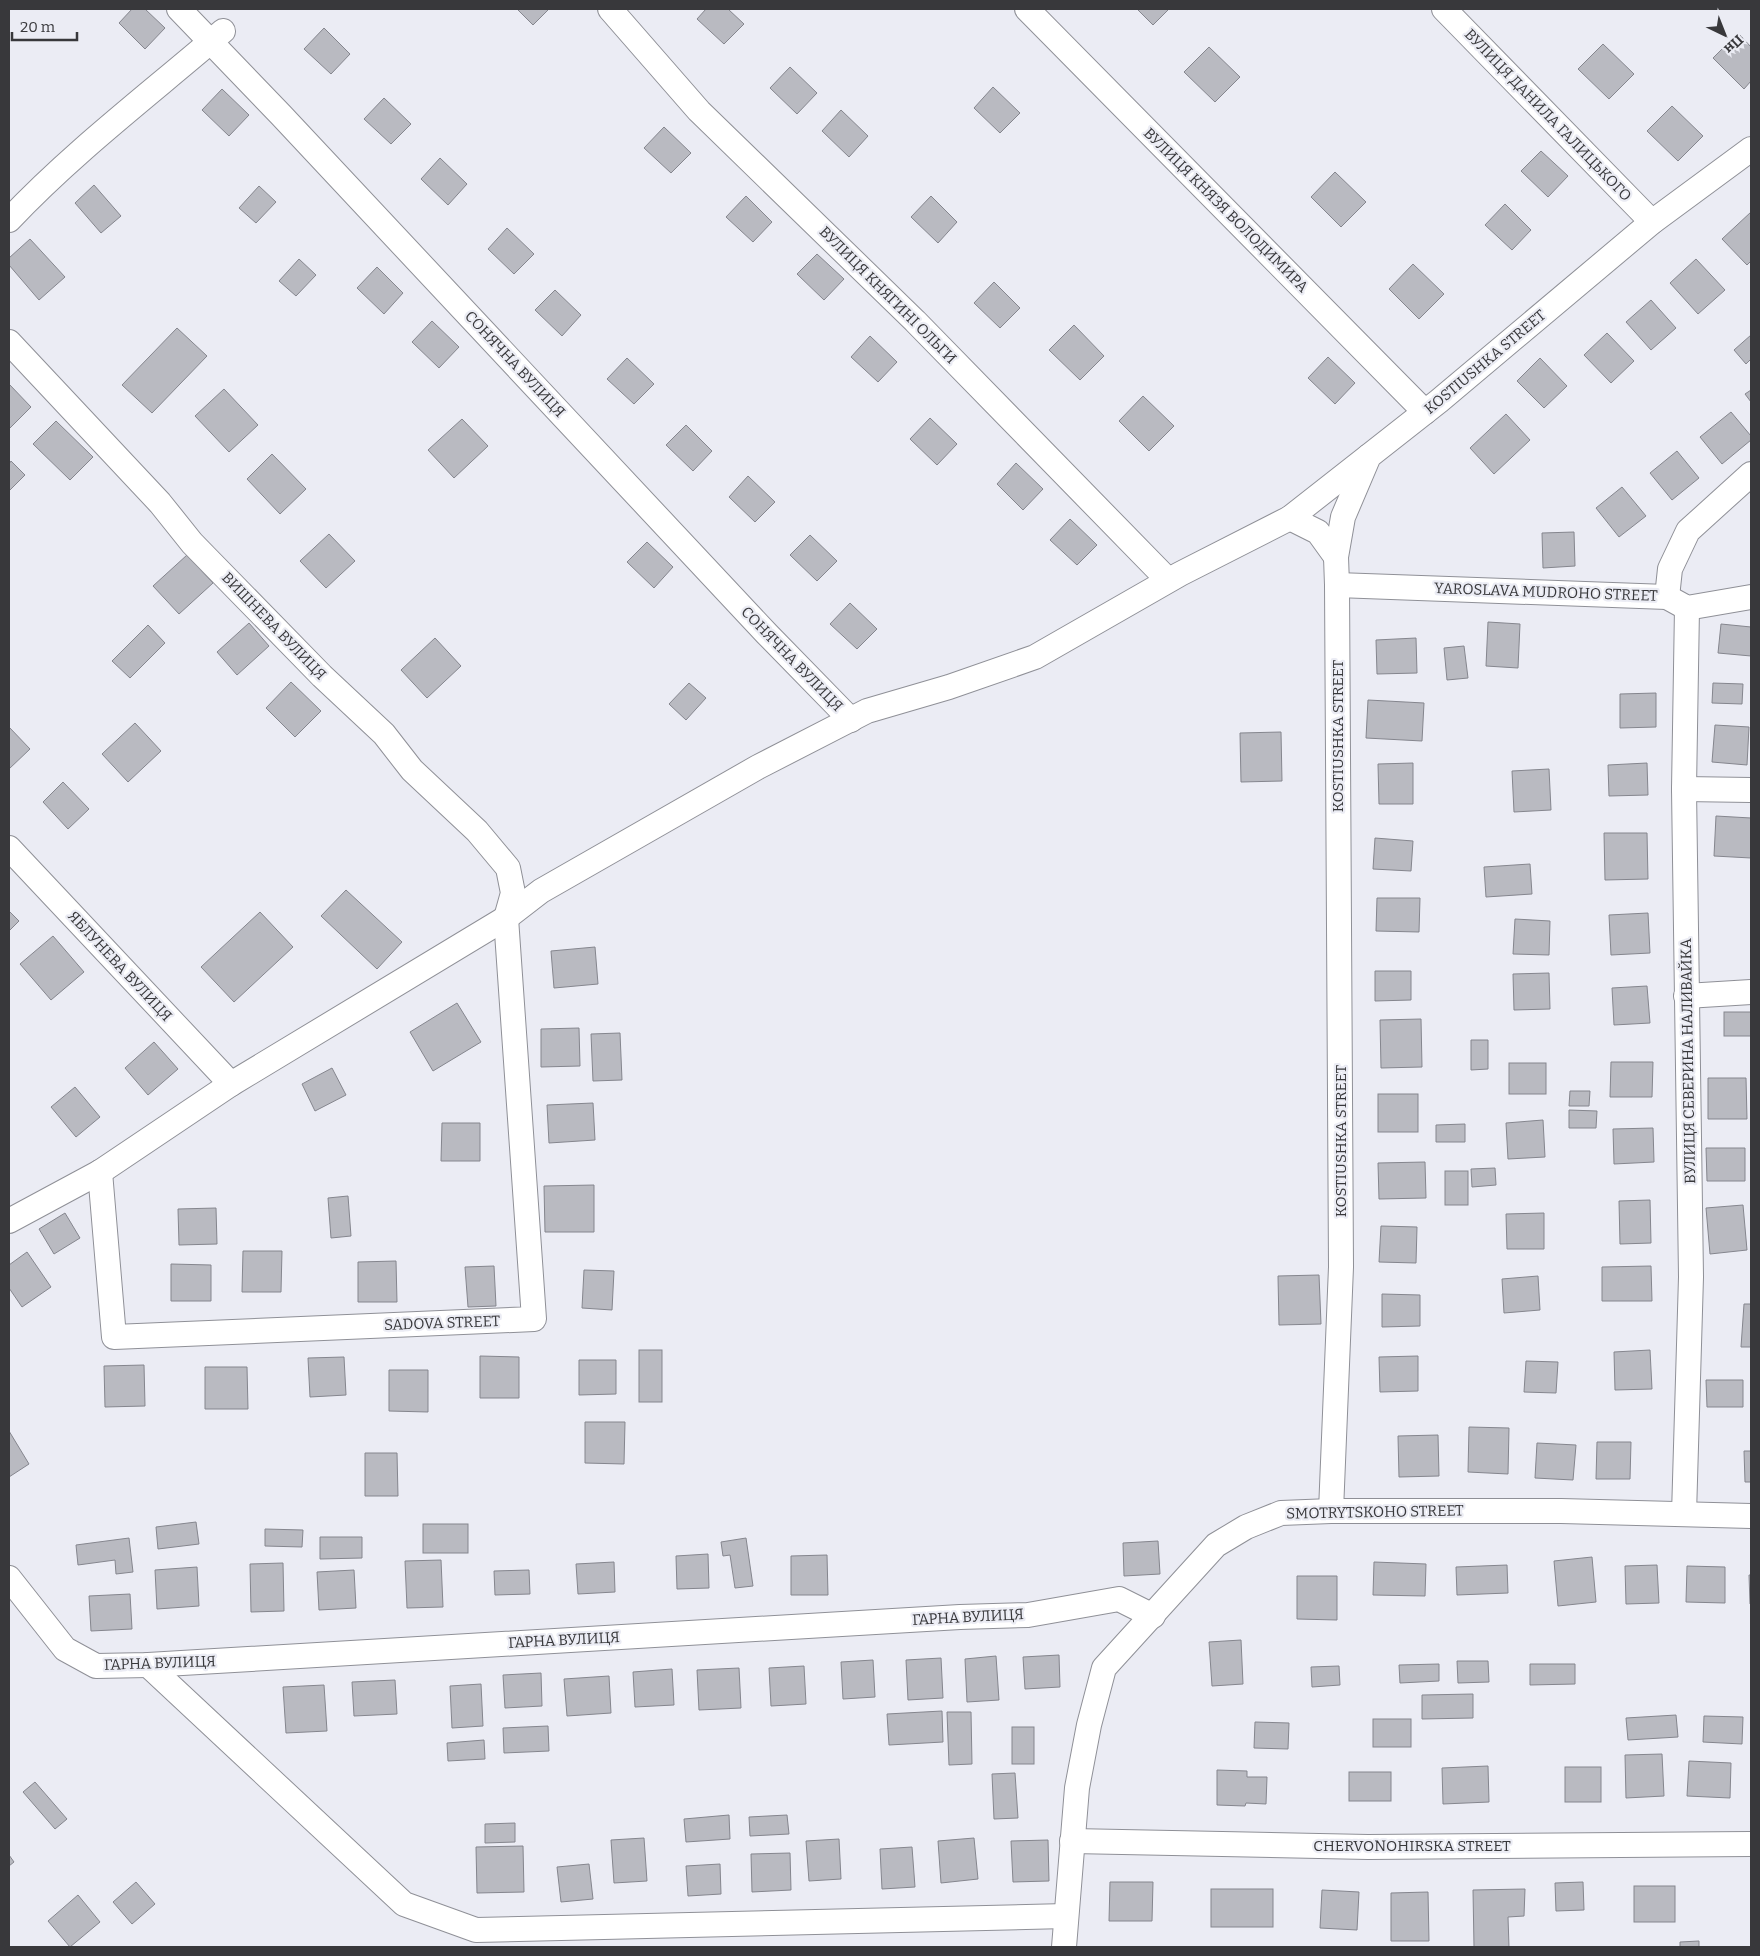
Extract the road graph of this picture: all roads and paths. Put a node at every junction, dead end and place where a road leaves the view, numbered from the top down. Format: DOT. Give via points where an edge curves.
graph roads {
  1 [pos="179,9"];
  2 [pos="1027,9"];
  3 [pos="1444,9"];
  4 [pos="612,10"];
  5 [pos="216,37"];
  6 [pos="1751,149"];
  7 [pos="9,220"];
  8 [pos="1652,222"];
  9 [pos="9,342"];
  10 [pos="1425,412"];
  11 [pos="1369,456"];
  12 [pos="1751,474"];
  13 [pos="1290,518"];
  14 [pos="1336,558"];
  15 [pos="1168,580"];
  16 [pos="1337,585"];
  17 [pos="1751,597"];
  18 [pos="1677,603"];
  19 [pos="851,720"];
  20 [pos="1684,790"];
  21 [pos="1751,790"];
  22 [pos="9,848"];
  23 [pos="506,918"];
  24 [pos="1751,992"];
  25 [pos="1686,996"];
  26 [pos="231,1084"];
  27 [pos="100,1172"];
  28 [pos="9,1221"];
  29 [pos="1331,1511"];
  30 [pos="1684,1514"];
  31 [pos="1751,1516"];
  32 [pos="9,1578"];
  33 [pos="1152,1616"];
  34 [pos="148,1665"];
  35 [pos="1072,1841"];
  36 [pos="1751,1844"];
  37 [pos="1066,1916"];
  38 [pos="1064,1947"];
  1 -- 5 [label="street, СОНЯЧНА ВУЛИЦЯ"];
  2 -- 10 [label="street, ВУЛИЦЯ КНЯЗЯ ВОЛОДИМИРА"];
  3 -- 8 [label="street, ВУЛИЦЯ ДАНИЛА ГАЛИЦЬКОГО"];
  4 -- 15 [label="street, ВУЛИЦЯ КНЯГИНІ ОЛЬГИ" via="699,111 922,328"];
  5 -- 7 [label="street" via="91,144"];
  5 -- 19 [label="street, СОНЯЧНА ВУЛИЦЯ" via="281,115"];
  6 -- 8 [label="street, KOSTIUSHKA STREET"];
  8 -- 10 [label="street, KOSTIUSHKA STREET"];
  9 -- 23 [label="street, ВИШНЕВА ВУЛИЦЯ" via="160,503 192,543 322,676 384,734 412,770 477,831 508,868 513,893"];
  10 -- 11 [label="street, KOSTIUSHKA STREET"];
  11 -- 13 [label="street"];
  11 -- 14 [label="street, KOSTIUSHKA STREET" via="1343,517"];
  12 -- 18 [label="street, ВУЛИЦЯ СЕВЕРИНА НАЛИВАЙКА" via="1688,531 1670,569"];
  13 -- 14 [label="street" via="1318,532"];
  13 -- 15 [label="street"];
  14 -- 16 [label="street, KOSTIUSHKA STREET"];
  15 -- 19 [label="street" via="1035,657 867,711"];
  16 -- 18 [label="street, YAROSLAVA MUDROHO STREET"];
  16 -- 29 [label="street, KOSTIUSHKA STREET" via="1341,1267"];
  17 -- 18 [label="street, YAROSLAVA MUDROHO STREET"];
  18 -- 20 [label="street, ВУЛИЦЯ СЕВЕРИНА НАЛИВАЙКА"];
  19 -- 23 [label="street" via="758,767 541,891"];
  20 -- 21 [label="street"];
  20 -- 25 [label="street, ВУЛИЦЯ СЕВЕРИНА НАЛИВАЙКА"];
  22 -- 26 [label="street, ЯБЛУНЕВА ВУЛИЦЯ"];
  23 -- 26 [label="street"];
  23 -- 27 [label="street, SADOVA STREET" via="534,1319 114,1337"];
  24 -- 25 [label="street"];
  25 -- 30 [label="street, ВУЛИЦЯ СЕВЕРИНА НАЛИВАЙКА" via="1691,1277"];
  26 -- 27 [label="street"];
  27 -- 28 [label="street"];
  29 -- 30 [label="street, SMOTRYTSKOHO STREET"];
  29 -- 33 [label="street, SMOTRYTSKOHO STREET" via="1281,1513 1246,1527 1216,1545"];
  30 -- 31 [label="street, SMOTRYTSKOHO STREET"];
  32 -- 34 [label="street, ГАРНА ВУЛИЦЯ" via="65,1649 96,1666"];
  33 -- 34 [label="street, ГАРНА ВУЛИЦЯ" via="1119,1599 1028,1615"];
  33 -- 35 [label="street, SMOTRYTSKOHO STREET" via="1104,1668 1077,1788"];
  34 -- 37 [label="street" via="404,1904 476,1930"];
  35 -- 36 [label="street, CHERVONOHIRSKA STREET" via="1368,1847"];
  35 -- 37 [label="street, SMOTRYTSKOHO STREET"];
  37 -- 38 [label="street, SMOTRYTSKOHO STREET"];
}
